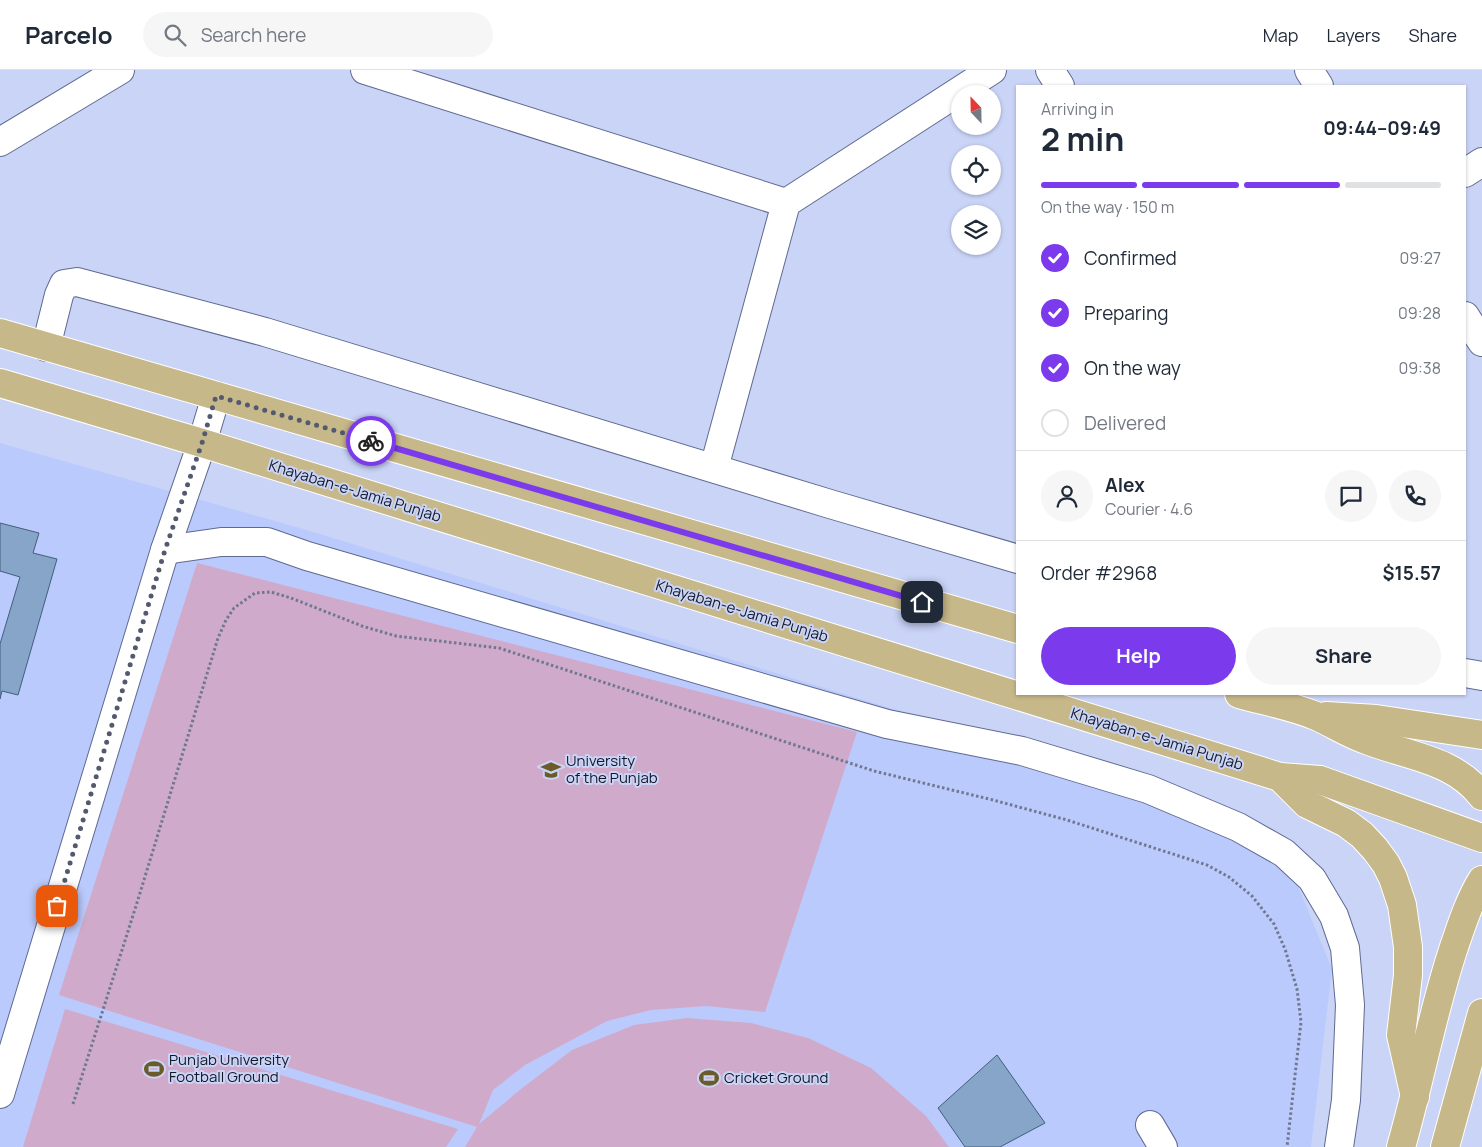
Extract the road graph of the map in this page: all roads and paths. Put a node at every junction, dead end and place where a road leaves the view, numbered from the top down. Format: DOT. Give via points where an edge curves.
graph roads {
  1 [pos="120,70"];
  2 [pos="365,70"];
  3 [pos="992,70"];
  4 [pos="1050,70"];
  5 [pos="1309,70"];
  6 [pos="1059,85"];
  7 [pos="1318,85"];
  8 [pos="0,142"];
  9 [pos="1482,162"];
  10 [pos="1466,172"];
  11 [pos="786,203"];
  12 [pos="1466,318"];
  13 [pos="0,333"];
  14 [pos="1482,342"];
  15 [pos="46,347"];
  16 [pos="0,383"];
  17 [pos="216,396"];
  18 [pos="202,443"];
  19 [pos="714,468"];
  20 [pos="165,550"];
  21 [pos="1016,557"];
  22 [pos="1016,628"];
  23 [pos="1466,673"];
  24 [pos="1482,676"];
  25 [pos="1242,695"];
  26 [pos="1315,716"];
  27 [pos="1482,735"];
  28 [pos="1280,777"];
  29 [pos="1482,796"];
  30 [pos="1482,838"];
  31 [pos="1482,880"];
  32 [pos="1482,1013"];
  33 [pos="1482,1069"];
  34 [pos="0,1094"];
  35 [pos="1415,1097"];
  36 [pos="1459,1097"];
  37 [pos="74,1104"];
  38 [pos="1287,1147"];
  39 [pos="1338,1147"];
  40 [pos="1401,1147"];
  41 [pos="1445,1147"];
  1 -- 8 [label="street"];
  2 -- 11 [label="street"];
  3 -- 11 [label="street"];
  4 -- 6 [label="street"];
  5 -- 7 [label="street"];
  9 -- 10 [label="street"];
  11 -- 19 [label="street"];
  12 -- 14 [label="street"];
  13 -- 15 [label="main road"];
  15 -- 17 [label="main road"];
  15 -- 19 [label="street" via="64,284 78,282 264,332"];
  16 -- 18 [label="main road, Khayaban-e-Jamia Punjab"];
  17 -- 18 [label="street"];
  17 -- 22 [label="main road"];
  18 -- 20 [label="street"];
  18 -- 28 [label="main road, Khayaban-e-Jamia Punjab"];
  19 -- 21 [label="street"];
  20 -- 34 [label="street"];
  20 -- 39 [label="street" via="221,542 267,542 887,724 1022,751 1148,789 1238,827 1284,853 1312,879 1334,916 1345,948 1350,1005 1346,1100"];
  23 -- 24 [label="street"];
  25 -- 26 [label="main road"];
  26 -- 27 [label="main road" via="1376,718"];
  26 -- 29 [label="main road" via="1365,740 1427,759 1459,774"];
  28 -- 30 [label="main road, Khayaban-e-Jamia Punjab" via="1320,780"];
  28 -- 35 [label="main road" via="1307,804 1346,823 1362,835 1386,864 1392,878 1402,906 1408,947 1401,1035"];
  31 -- 35 [label="main road" via="1469,904 1441,987"];
  32 -- 36 [label="main road"];
  33 -- 36 [label="main road"];
  35 -- 40 [label="main road"];
  36 -- 41 [label="main road"];
  37 -- 38 [label="path" via="218,638 234,608 255,593 271,592 396,636 499,648 874,771 1067,820 1207,865 1229,877 1252,896 1274,924 1297,989 1301,1022"];
}
